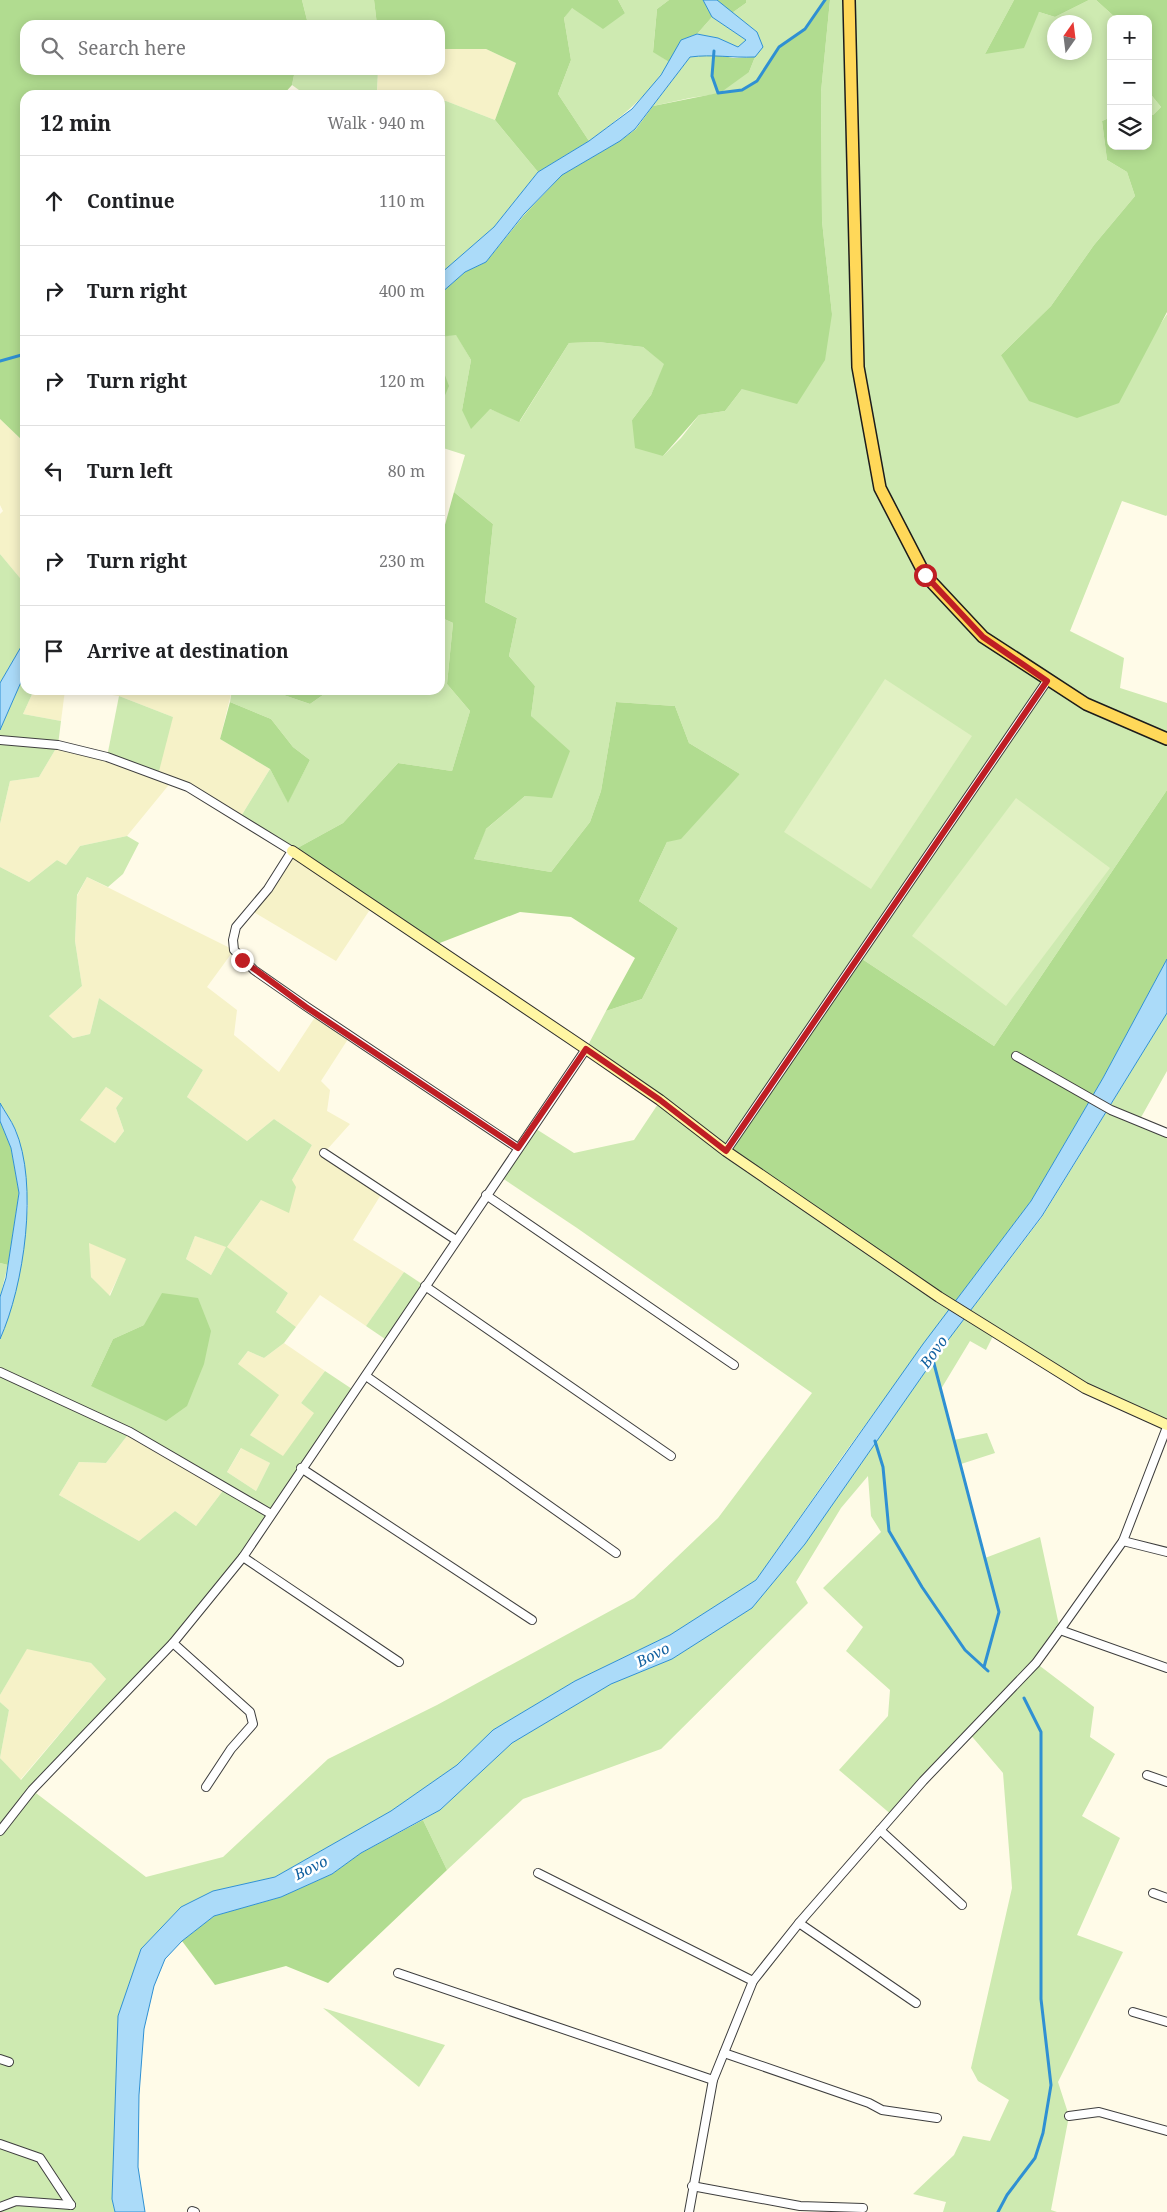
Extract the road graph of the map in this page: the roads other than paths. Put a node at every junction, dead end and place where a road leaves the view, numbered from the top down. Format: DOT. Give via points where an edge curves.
graph roads {
  1 [pos="849,0"];
  2 [pos="1047,681"];
  3 [pos="1167,739"];
  4 [pos="3,740"];
  5 [pos="292,851"];
  6 [pos="586,1049"];
  7 [pos="1016,1056"];
  8 [pos="1167,1133"];
  9 [pos="518,1148"];
  10 [pos="726,1151"];
  11 [pos="324,1153"];
  12 [pos="486,1195"];
  13 [pos="456,1240"];
  14 [pos="425,1286"];
  15 [pos="734,1365"];
  16 [pos="0,1372"];
  17 [pos="366,1376"];
  18 [pos="1167,1426"];
  19 [pos="671,1456"];
  20 [pos="302,1468"];
  21 [pos="271,1514"];
  22 [pos="1123,1541"];
  23 [pos="1167,1552"];
  24 [pos="616,1553"];
  25 [pos="243,1557"];
  26 [pos="532,1620"];
  27 [pos="1060,1630"];
  28 [pos="173,1643"];
  29 [pos="399,1662"];
  30 [pos="1167,1668"];
  31 [pos="1147,1775"];
  32 [pos="1167,1782"];
  33 [pos="206,1787"];
  34 [pos="880,1830"];
  35 [pos="0,1831"];
  36 [pos="538,1873"];
  37 [pos="1154,1893"];
  38 [pos="1167,1898"];
  39 [pos="962,1905"];
  40 [pos="799,1923"];
  41 [pos="398,1973"];
  42 [pos="753,1981"];
  43 [pos="916,2003"];
  44 [pos="1133,2012"];
  45 [pos="1167,2022"];
  46 [pos="724,2053"];
  47 [pos="0,2059"];
  48 [pos="9,2062"];
  49 [pos="713,2080"];
  50 [pos="1069,2116"];
  51 [pos="938,2118"];
  52 [pos="1167,2130"];
  53 [pos="0,2144"];
  54 [pos="692,2186"];
  55 [pos="0,2208"];
  56 [pos="863,2208"];
  57 [pos="689,2212"];
  1 -- 2 [label="main road" via="858,367 880,488 925,575 983,637"];
  2 -- 3 [label="main road" via="1086,704"];
  2 -- 10 [label="street"];
  4 -- 5 [label="street" via="58,745 107,757 188,787"];
  5 -- 6 [label="street"];
  5 -- 9 [label="street" via="268,889 236,926 234,950 254,970 306,1007"];
  6 -- 9 [label="street"];
  6 -- 10 [label="street"];
  7 -- 8 [label="street" via="1111,1110"];
  9 -- 12 [label="street"];
  10 -- 18 [label="street" via="939,1297 1085,1388"];
  11 -- 13 [label="street"];
  12 -- 13 [label="street"];
  12 -- 15 [label="street"];
  13 -- 14 [label="street"];
  14 -- 17 [label="street"];
  14 -- 19 [label="street"];
  16 -- 21 [label="street" via="130,1432"];
  17 -- 20 [label="street"];
  17 -- 24 [label="street"];
  18 -- 22 [label="street"];
  20 -- 21 [label="street"];
  20 -- 26 [label="street"];
  21 -- 25 [label="street"];
  22 -- 23 [label="street"];
  22 -- 27 [label="street"];
  25 -- 28 [label="street"];
  25 -- 29 [label="street"];
  27 -- 30 [label="street"];
  27 -- 34 [label="street" via="1036,1663"];
  28 -- 33 [label="street" via="250,1712 253,1724 231,1749"];
  28 -- 35 [label="street" via="32,1790"];
  31 -- 32 [label="street"];
  34 -- 39 [label="street"];
  34 -- 40 [label="street"];
  36 -- 42 [label="street"];
  37 -- 38 [label="street"];
  40 -- 42 [label="street"];
  40 -- 43 [label="street"];
  41 -- 49 [label="street"];
  42 -- 46 [label="street"];
  44 -- 45 [label="street"];
  46 -- 49 [label="street"];
  46 -- 51 [label="street" via="882,2110"];
  47 -- 48 [label="street"];
  49 -- 54 [label="street"];
  50 -- 52 [label="street" via="1099,2112"];
  53 -- 55 [label="street" via="40,2158 71,2205 16,2201"];
  54 -- 56 [label="street" via="800,2206"];
  54 -- 57 [label="street"];
}
